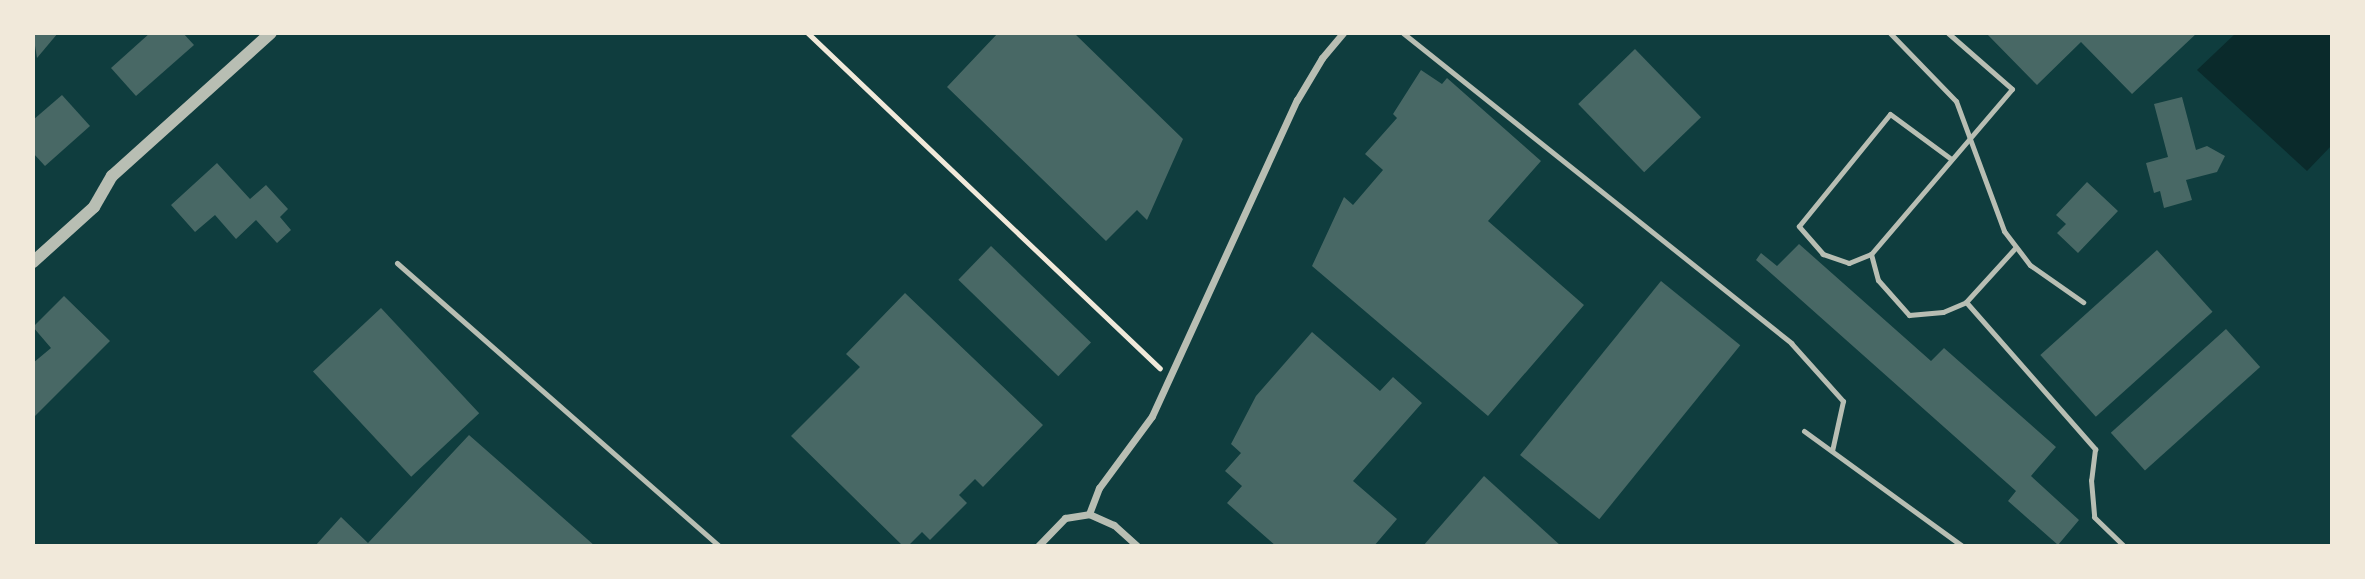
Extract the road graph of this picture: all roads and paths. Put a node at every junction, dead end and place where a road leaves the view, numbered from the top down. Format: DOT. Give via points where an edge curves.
graph roads {
  1 [pos="271,33"];
  2 [pos="808,33"];
  3 [pos="1343,33"];
  4 [pos="1404,33"];
  5 [pos="1890,33"];
  6 [pos="1948,33"];
  7 [pos="1969,137"];
  8 [pos="1951,159"];
  9 [pos="2016,247"];
  10 [pos="1871,254"];
  11 [pos="33,262"];
  12 [pos="397,263"];
  13 [pos="1966,302"];
  14 [pos="2083,302"];
  15 [pos="1171,378"];
  16 [pos="1804,431"];
  17 [pos="1832,451"];
  18 [pos="1089,514"];
  19 [pos="719,546"];
  20 [pos="1038,546"];
  21 [pos="1137,546"];
  22 [pos="1962,546"];
  23 [pos="2124,546"];
  1 -- 11 [label="street" via="112,176 94,207"];
  2 -- 15 [label="path"];
  3 -- 15 [label="street" via="1297,100"];
  4 -- 17 [label="lane" via="1791,343 1843,401"];
  5 -- 7 [label="lane" via="1956,101"];
  6 -- 7 [label="lane" via="2012,89"];
  7 -- 8 [label="lane"];
  7 -- 9 [label="lane" via="2004,232"];
  8 -- 10 [label="lane"];
  8 -- 10 [label="lane" via="1890,114 1799,226 1823,254 1849,263"];
  9 -- 13 [label="lane"];
  9 -- 14 [label="lane" via="2030,265"];
  10 -- 13 [label="lane" via="1878,281 1909,315 1943,312"];
  12 -- 19 [label="lane"];
  13 -- 23 [label="lane" via="2095,449 2091,480 2094,517"];
  15 -- 18 [label="street" via="1152,416 1099,488"];
  16 -- 17 [label="lane"];
  17 -- 22 [label="lane"];
  18 -- 20 [label="street" via="1065,518"];
  18 -- 21 [label="street" via="1114,525"];
}
